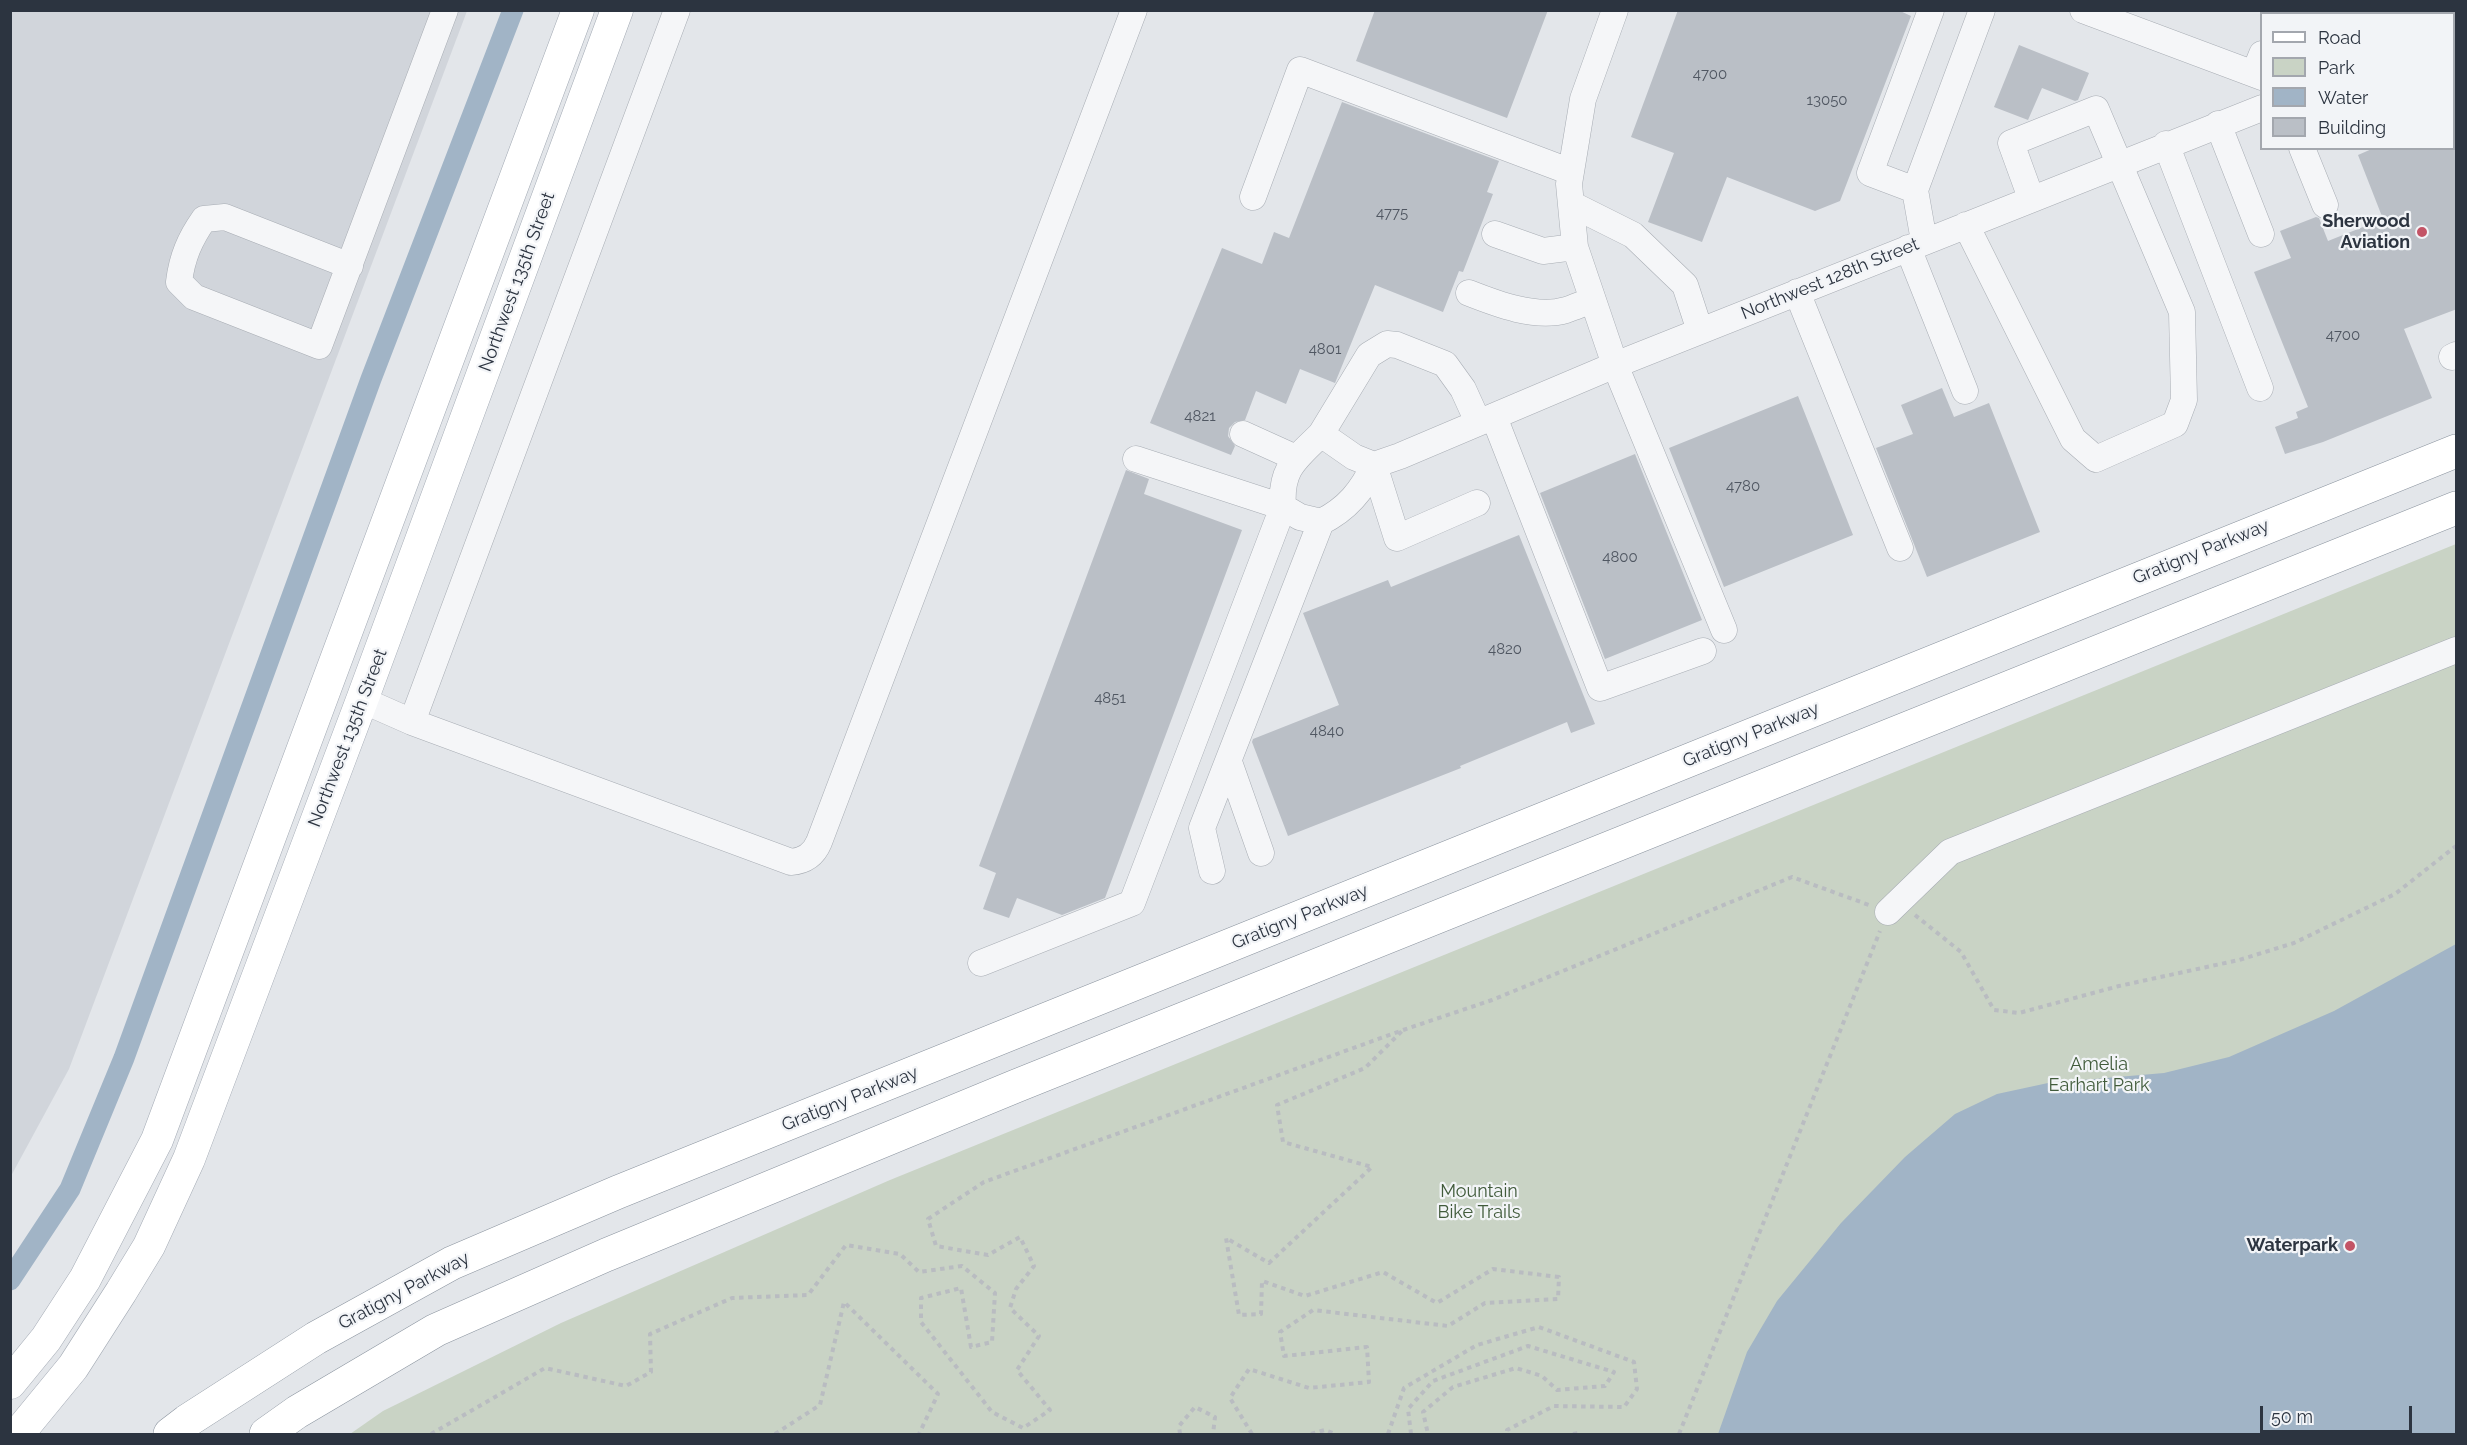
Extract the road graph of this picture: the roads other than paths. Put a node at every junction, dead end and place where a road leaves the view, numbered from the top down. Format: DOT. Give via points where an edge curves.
graph roads {
  1 [pos="445,10"];
  2 [pos="578,10"];
  3 [pos="617,10"];
  4 [pos="1134,10"];
  5 [pos="1615,10"];
  6 [pos="1931,10"];
  7 [pos="1982,10"];
  8 [pos="2083,10"];
  9 [pos="667,13"];
  10 [pos="2259,68"];
  11 [pos="2260,109"];
  12 [pos="2218,124"];
  13 [pos="2166,144"];
  14 [pos="2303,150"];
  15 [pos="2121,163"];
  16 [pos="1571,172"];
  17 [pos="1915,190"];
  18 [pos="1253,197"];
  19 [pos="2031,198"];
  20 [pos="1571,204"];
  21 [pos="2325,206"];
  22 [pos="1966,225"];
  23 [pos="1495,234"];
  24 [pos="2261,234"];
  25 [pos="1916,244"];
  26 [pos="1575,247"];
  27 [pos="350,266"];
  28 [pos="1797,292"];
  29 [pos="1469,293"];
  30 [pos="1593,300"];
  31 [pos="1700,331"];
  32 [pos="1615,365"];
  33 [pos="2260,388"];
  34 [pos="1965,391"];
  35 [pos="1486,419"];
  36 [pos="1243,434"];
  37 [pos="1321,434"];
  38 [pos="2457,450"];
  39 [pos="1296,458"];
  40 [pos="1136,459"];
  41 [pos="1374,465"];
  42 [pos="1477,503"];
  43 [pos="1283,507"];
  44 [pos="2457,508"];
  45 [pos="1321,522"];
  46 [pos="1900,548"];
  47 [pos="1724,630"];
  48 [pos="2457,650"];
  49 [pos="1703,651"];
  50 [pos="326,686"];
  51 [pos="362,700"];
  52 [pos="412,722"];
  53 [pos="1229,762"];
  54 [pos="1261,853"];
  55 [pos="1212,871"];
  56 [pos="1892,907"];
  57 [pos="981,963"];
  58 [pos="10,1383"];
  59 [pos="18,1434"];
  60 [pos="170,1434"];
  61 [pos="266,1434"];
  1 -- 27 [label="street"];
  2 -- 50 [label="main road, Northwest 135th Street"];
  3 -- 51 [label="main road, Northwest 135th Street"];
  4 -- 52 [label="street" via="814,851 800,861 787,861"];
  5 -- 16 [label="street" via="1582,99"];
  6 -- 17 [label="street" via="1870,173"];
  7 -- 17 [label="street"];
  8 -- 10 [label="street"];
  9 -- 52 [label="street"];
  11 -- 12 [label="street, Northwest 128th Street"];
  12 -- 13 [label="street, Northwest 128th Street"];
  12 -- 24 [label="street"];
  13 -- 15 [label="street, Northwest 128th Street"];
  13 -- 33 [label="street"];
  14 -- 21 [label="street"];
  15 -- 19 [label="street, Northwest 128th Street"];
  15 -- 19 [label="street" via="2096,109 2011,143"];
  15 -- 22 [label="street" via="2182,312 2184,400 2175,424 2096,459 2073,439"];
  16 -- 18 [label="street" via="1300,70"];
  16 -- 20 [label="street"];
  17 -- 25 [label="street"];
  19 -- 22 [label="street, Northwest 128th Street"];
  20 -- 26 [label="street"];
  20 -- 31 [label="street" via="1633,235 1685,285"];
  22 -- 25 [label="street, Northwest 128th Street"];
  23 -- 26 [label="street" via="1543,251"];
  25 -- 28 [label="street, Northwest 128th Street"];
  25 -- 34 [label="street"];
  26 -- 30 [label="street"];
  27 -- 27 [label="street" via="319,346 194,297 180,282 189,242 204,219 225,217"];
  28 -- 31 [label="street, Northwest 128th Street"];
  28 -- 46 [label="street"];
  29 -- 30 [label="street" via="1530,311 1564,311"];
  30 -- 32 [label="street"];
  31 -- 32 [label="street, Northwest 128th Street"];
  32 -- 35 [label="street, Northwest 128th Street"];
  32 -- 47 [label="street"];
  35 -- 37 [label="street" via="1445,364 1387,344 1370,355"];
  35 -- 41 [label="street, Northwest 128th Street"];
  35 -- 49 [label="street" via="1600,688"];
  36 -- 39 [label="street"];
  37 -- 39 [label="street"];
  37 -- 41 [label="street" via="1354,457"];
  38 -- 60 [label="highway, Gratigny Parkway" via="452,1263 316,1338"];
  39 -- 43 [label="street" via="1285,475"];
  40 -- 43 [label="street"];
  41 -- 42 [label="street" via="1397,538"];
  41 -- 45 [label="street" via="1350,503"];
  43 -- 45 [label="street" via="1300,517"];
  43 -- 57 [label="street" via="1132,903"];
  44 -- 61 [label="highway" via="1016,1086 606,1255 436,1330"];
  45 -- 53 [label="street"];
  48 -- 56 [label="street" via="1950,852"];
  50 -- 51 [label="main road"];
  50 -- 58 [label="main road, Northwest 135th Street" via="157,1140 85,1279 46,1339"];
  51 -- 52 [label="street"];
  51 -- 59 [label="main road, Northwest 135th Street" via="189,1159 159,1224 73,1367"];
  53 -- 54 [label="street"];
  53 -- 55 [label="street" via="1202,828"];
}
